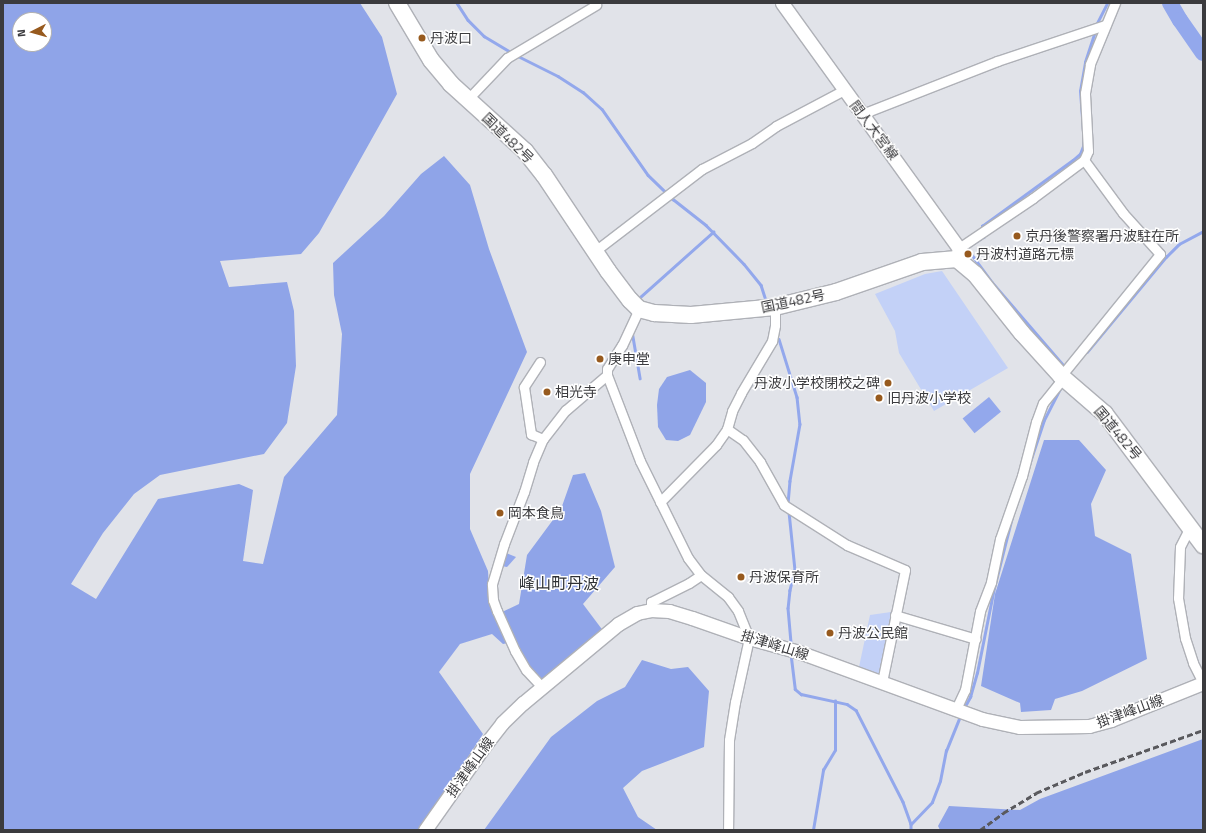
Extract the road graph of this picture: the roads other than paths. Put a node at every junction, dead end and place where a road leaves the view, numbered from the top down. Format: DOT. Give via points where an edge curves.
graph roads {
  1 [pos="397,3"];
  2 [pos="782,3"];
  3 [pos="1115,3"];
  4 [pos="596,5"];
  5 [pos="1104,25"];
  6 [pos="844,90"];
  7 [pos="468,99"];
  8 [pos="862,114"];
  9 [pos="1084,160"];
  10 [pos="595,251"];
  11 [pos="958,254"];
  12 [pos="775,307"];
  13 [pos="639,309"];
  14 [pos="540,362"];
  15 [pos="607,375"];
  16 [pos="1062,377"];
  17 [pos="727,429"];
  18 [pos="543,439"];
  19 [pos="660,502"];
  20 [pos="1190,527"];
  21 [pos="1203,545"];
  22 [pos="702,575"];
  23 [pos="651,610"];
  24 [pos="895,615"];
  25 [pos="749,638"];
  26 [pos="976,640"];
  27 [pos="882,682"];
  28 [pos="1203,683"];
  29 [pos="542,686"];
  30 [pos="960,711"];
  31 [pos="425,830"];
  32 [pos="728,830"];
  1 -- 7 [label="highway, 国道482号" via="431,60 451,84"];
  2 -- 6 [label="main road, 間人大宮線"];
  3 -- 5 [label="street"];
  4 -- 7 [label="street" via="507,58"];
  5 -- 8 [label="street" via="990,64"];
  5 -- 9 [label="street" via="1090,64 1086,93 1088,151"];
  6 -- 8 [label="main road, 間人大宮線"];
  6 -- 10 [label="street" via="702,169"];
  7 -- 10 [label="highway, 国道482号" via="525,151"];
  8 -- 11 [label="main road, 間人大宮線"];
  9 -- 11 [label="street"];
  9 -- 16 [label="street" via="1123,213 1160,254"];
  10 -- 13 [label="highway, 国道482号"];
  11 -- 12 [label="highway, 国道482号" via="922,262 836,292"];
  11 -- 16 [label="highway, 国道482号" via="1022,333"];
  12 -- 13 [label="highway, 国道482号" via="691,315 654,313"];
  12 -- 17 [label="street" via="772,341 741,392"];
  13 -- 15 [label="street" via="622,345 606,369"];
  14 -- 18 [label="street" via="524,387 531,434"];
  15 -- 18 [label="street" via="566,410"];
  15 -- 19 [label="street" via="640,461"];
  16 -- 20 [label="highway, 国道482号" via="1105,414"];
  16 -- 26 [label="street" via="1043,404 1036,422 1022,476 1000,539 991,582 980,611"];
  17 -- 19 [label="street" via="716,445"];
  17 -- 24 [label="street" via="743,440 760,462 784,505 847,545 905,570"];
  18 -- 29 [label="street" via="492,584 496,611 515,651 526,670"];
  19 -- 22 [label="street" via="688,558"];
  20 -- 21 [label="highway, 国道482号"];
  20 -- 28 [label="street" via="1180,547 1178,598 1184,638"];
  22 -- 23 [label="street" via="651,602"];
  22 -- 25 [label="street" via="728,597 738,611"];
  23 -- 25 [label="main road, 掛津峰山線" via="669,611"];
  23 -- 29 [label="main road, 掛津峰山線" via="637,613 618,624"];
  24 -- 26 [label="street"];
  24 -- 27 [label="street"];
  25 -- 27 [label="main road, 掛津峰山線" via="799,652"];
  25 -- 32 [label="street" via="729,740"];
  26 -- 30 [label="street"];
  27 -- 30 [label="main road, 掛津峰山線"];
  28 -- 30 [label="main road, 掛津峰山線" via="1111,720 1089,726 1020,727 982,719"];
  29 -- 31 [label="main road, 掛津峰山線" via="502,723"];
}
